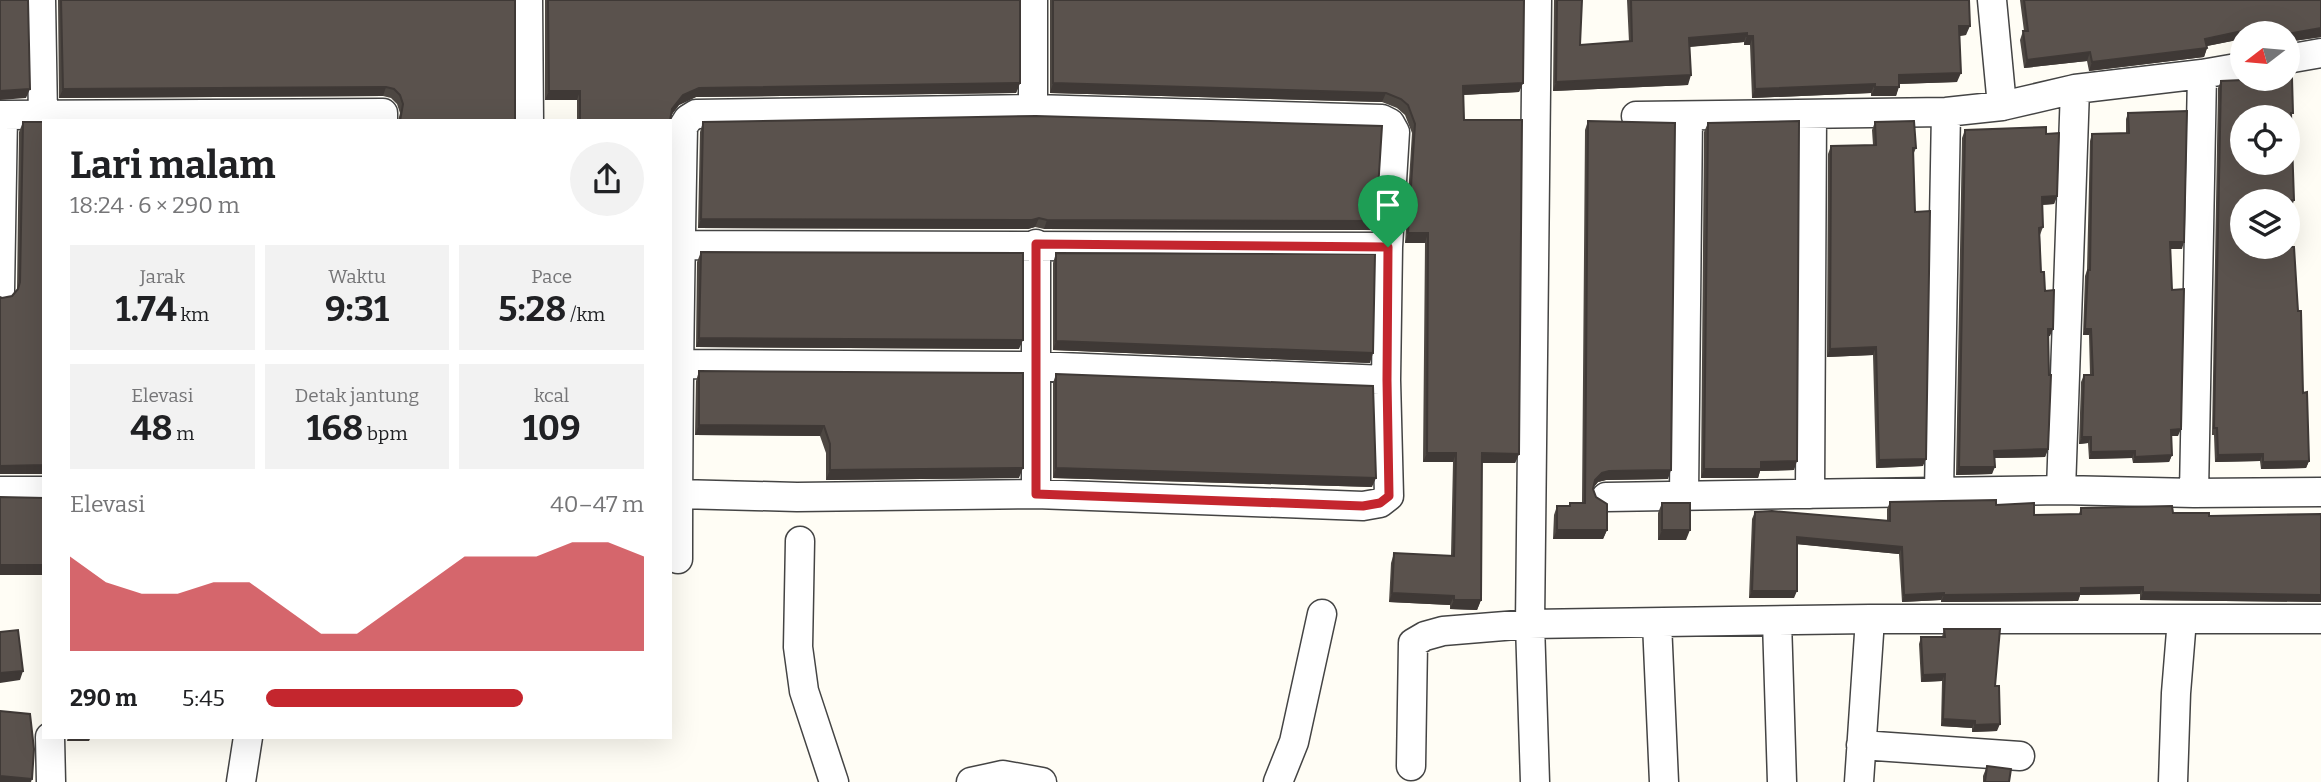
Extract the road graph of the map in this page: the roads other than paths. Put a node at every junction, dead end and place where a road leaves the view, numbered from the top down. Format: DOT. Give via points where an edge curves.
graph roads {
  1 [pos="41,0"];
  2 [pos="528,0"];
  3 [pos="1033,0"];
  4 [pos="1537,0"];
  5 [pos="1992,0"];
  6 [pos="2321,53"];
  7 [pos="2300,57"];
  8 [pos="2230,69"];
  9 [pos="2202,74"];
  10 [pos="2075,89"];
  11 [pos="2003,106"];
  12 [pos="1033,109"];
  13 [pos="1946,112"];
  14 [pos="1812,114"];
  15 [pos="1,115"];
  16 [pos="43,115"];
  17 [pos="1636,116"];
  18 [pos="1688,116"];
  19 [pos="261,117"];
  20 [pos="383,117"];
  21 [pos="125,118"];
  22 [pos="528,119"];
  23 [pos="1036,244"];
  24 [pos="680,245"];
  25 [pos="1388,247"];
  26 [pos="0,291"];
  27 [pos="679,364"];
  28 [pos="1035,366"];
  29 [pos="1387,380"];
  30 [pos="2061,490"];
  31 [pos="0,491"];
  32 [pos="42,491"];
  33 [pos="1939,492"];
  34 [pos="2321,492"];
  35 [pos="678,494"];
  36 [pos="1036,494"];
  37 [pos="1810,494"];
  38 [pos="2194,494"];
  39 [pos="1684,495"];
  40 [pos="1606,497"];
  41 [pos="800,541"];
  42 [pos="678,559"];
  43 [pos="1322,614"];
  44 [pos="1870,619"];
  45 [pos="2182,619"];
  46 [pos="2321,620"];
  47 [pos="1777,621"];
  48 [pos="1657,623"];
  49 [pos="1530,624"];
  50 [pos="50,739"];
  51 [pos="248,739"];
  52 [pos="1861,745"];
  53 [pos="2020,756"];
  54 [pos="1411,766"];
  55 [pos="51,782"];
  56 [pos="241,782"];
  57 [pos="834,782"];
  58 [pos="971,782"];
  59 [pos="1042,782"];
  60 [pos="1278,782"];
  61 [pos="1535,782"];
  62 [pos="1664,782"];
  63 [pos="1782,782"];
  64 [pos="1859,782"];
  65 [pos="2173,782"];
  1 -- 16 [label="street"];
  2 -- 22 [label="street"];
  3 -- 12 [label="street"];
  4 -- 49 [label="street"];
  5 -- 11 [label="street"];
  6 -- 7 [label="street"];
  8 -- 9 [label="street"];
  9 -- 10 [label="street"];
  9 -- 38 [label="street"];
  10 -- 11 [label="street"];
  10 -- 30 [label="street"];
  11 -- 13 [label="street"];
  12 -- 24 [label="street" via="696,114 683,127"];
  12 -- 25 [label="street" via="1382,119 1395,132"];
  13 -- 14 [label="street"];
  13 -- 33 [label="street"];
  14 -- 18 [label="street"];
  14 -- 37 [label="street"];
  15 -- 16 [label="street"];
  15 -- 26 [label="street"];
  16 -- 21 [label="street"];
  17 -- 18 [label="street"];
  18 -- 39 [label="street"];
  19 -- 20 [label="street"];
  19 -- 21 [label="street"];
  23 -- 24 [label="street"];
  23 -- 25 [label="street"];
  23 -- 28 [label="street"];
  24 -- 27 [label="street"];
  25 -- 29 [label="street"];
  27 -- 28 [label="street"];
  27 -- 35 [label="street"];
  28 -- 29 [label="street"];
  28 -- 36 [label="street"];
  29 -- 36 [label="street" via="1389,496 1380,503"];
  30 -- 33 [label="street"];
  30 -- 38 [label="street"];
  31 -- 32 [label="street"];
  33 -- 37 [label="street"];
  34 -- 38 [label="street"];
  35 -- 36 [label="street"];
  35 -- 42 [label="street"];
  37 -- 39 [label="street"];
  39 -- 40 [label="street"];
  41 -- 57 [label="street" via="798,647 804,691"];
  43 -- 60 [label="street" via="1294,742"];
  44 -- 45 [label="street"];
  44 -- 47 [label="street"];
  44 -- 52 [label="street"];
  45 -- 46 [label="street"];
  45 -- 65 [label="street"];
  47 -- 48 [label="street"];
  47 -- 63 [label="street"];
  48 -- 49 [label="street"];
  48 -- 62 [label="street"];
  49 -- 54 [label="street" via="1443,631 1413,643"];
  49 -- 61 [label="street"];
  50 -- 55 [label="street"];
  51 -- 56 [label="street"];
  52 -- 53 [label="street"];
  52 -- 64 [label="street"];
  58 -- 59 [label="street" via="1003,775"];
}
